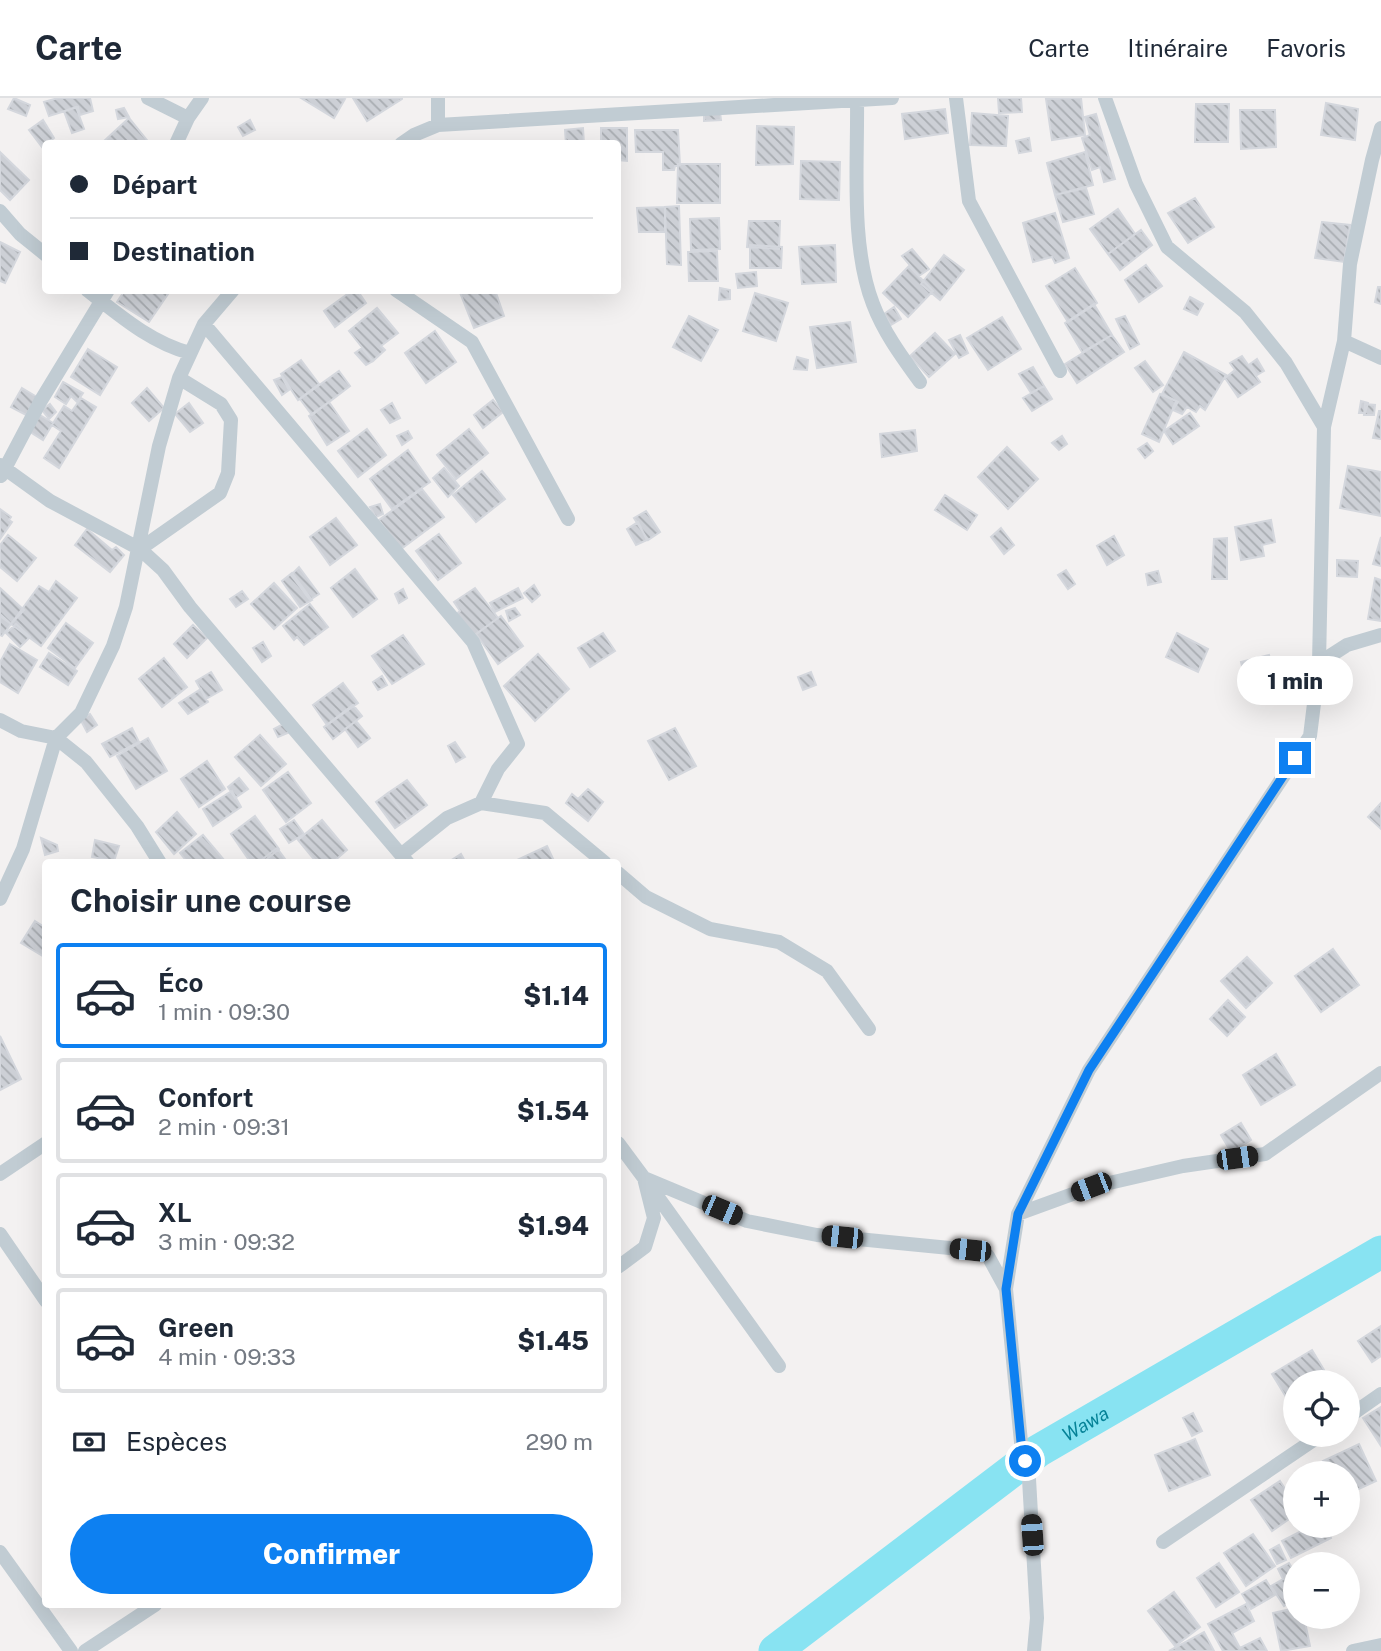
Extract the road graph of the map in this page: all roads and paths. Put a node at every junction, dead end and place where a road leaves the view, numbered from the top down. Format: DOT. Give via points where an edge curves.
graph roads {
  1 [pos="148,98"];
  2 [pos="202,98"];
  3 [pos="438,98"];
  4 [pos="892,98"];
  5 [pos="956,98"];
  6 [pos="1105,98"];
  7 [pos="858,100"];
  8 [pos="188,118"];
  9 [pos="438,125"];
  10 [pos="1381,128"];
  11 [pos="178,140"];
  12 [pos="407,140"];
  13 [pos="0,211"];
  14 [pos="42,252"];
  15 [pos="230,294"];
  16 [pos="402,294"];
  17 [pos="105,296"];
  18 [pos="204,324"];
  19 [pos="1344,341"];
  20 [pos="190,353"];
  21 [pos="1381,358"];
  22 [pos="1060,372"];
  23 [pos="179,377"];
  24 [pos="920,382"];
  25 [pos="1324,427"];
  26 [pos="2,470"];
  27 [pos="568,519"];
  28 [pos="140,549"];
  29 [pos="1381,635"];
  30 [pos="1319,663"];
  31 [pos="0,720"];
  32 [pos="56,738"];
  33 [pos="481,803"];
  34 [pos="157,859"];
  35 [pos="405,859"];
  36 [pos="600,859"];
  37 [pos="621,876"];
  38 [pos="0,899"];
  39 [pos="869,1029"];
  40 [pos="1381,1073"];
  41 [pos="42,1146"];
  42 [pos="621,1147"];
  43 [pos="0,1174"];
  44 [pos="644,1178"];
  45 [pos="1018,1214"];
  46 [pos="0,1234"];
  47 [pos="621,1265"];
  48 [pos="1006,1289"];
  49 [pos="42,1295"];
  50 [pos="779,1366"];
  51 [pos="1381,1394"];
  52 [pos="1360,1409"];
  53 [pos="1303,1447"];
  54 [pos="1163,1542"];
  55 [pos="0,1552"];
  56 [pos="150,1608"];
  57 [pos="1381,1645"];
  58 [pos="71,1651"];
  59 [pos="85,1651"];
  60 [pos="1034,1651"];
  61 [pos="1353,1651"];
  1 -- 8 [label="street"];
  2 -- 8 [label="street"];
  3 -- 9 [label="street"];
  4 -- 7 [label="street"];
  5 -- 22 [label="street" via="969,201"];
  6 -- 25 [label="street" via="1136,184 1167,247 1245,312 1286,363"];
  7 -- 9 [label="street"];
  7 -- 24 [label="street" via="859,243 864,267 872,303 894,346"];
  8 -- 11 [label="street"];
  9 -- 12 [label="street"];
  10 -- 19 [label="street" via="1350,264"];
  13 -- 14 [label="street"];
  15 -- 18 [label="street"];
  16 -- 27 [label="street" via="472,342"];
  17 -- 20 [label="street" via="129,323"];
  17 -- 26 [label="street"];
  18 -- 20 [label="street"];
  18 -- 33 [label="street" via="473,642 518,744 498,769"];
  19 -- 21 [label="street"];
  19 -- 25 [label="street"];
  20 -- 23 [label="street"];
  23 -- 28 [label="street" via="159,446"];
  23 -- 28 [label="street" via="221,404 231,420 228,473 220,493"];
  25 -- 30 [label="street"];
  26 -- 28 [label="street"];
  28 -- 32 [label="street" via="113,646 81,713"];
  28 -- 35 [label="street" via="163,570"];
  29 -- 30 [label="street" via="1347,645"];
  30 -- 45 [label="street" via="1310,736 1089,1070"];
  31 -- 32 [label="street" via="21,731"];
  32 -- 34 [label="street" via="86,762"];
  32 -- 38 [label="street" via="23,849"];
  33 -- 35 [label="street" via="447,818"];
  33 -- 36 [label="street" via="545,813"];
  37 -- 39 [label="street" via="646,897 710,929 779,942 827,971"];
  40 -- 45 [label="street" via="1265,1154 1091,1187"];
  41 -- 43 [label="street"];
  42 -- 44 [label="street"];
  44 -- 47 [label="street" via="654,1218 645,1247"];
  44 -- 48 [label="street" via="747,1221 817,1235 970,1250 988,1256"];
  44 -- 50 [label="street"];
  45 -- 48 [label="street"];
  46 -- 49 [label="street"];
  48 -- 60 [label="street" via="1029,1479 1037,1618"];
  51 -- 52 [label="street"];
  53 -- 54 [label="street"];
  55 -- 58 [label="street"];
  56 -- 59 [label="street"];
  57 -- 61 [label="street"];
}
